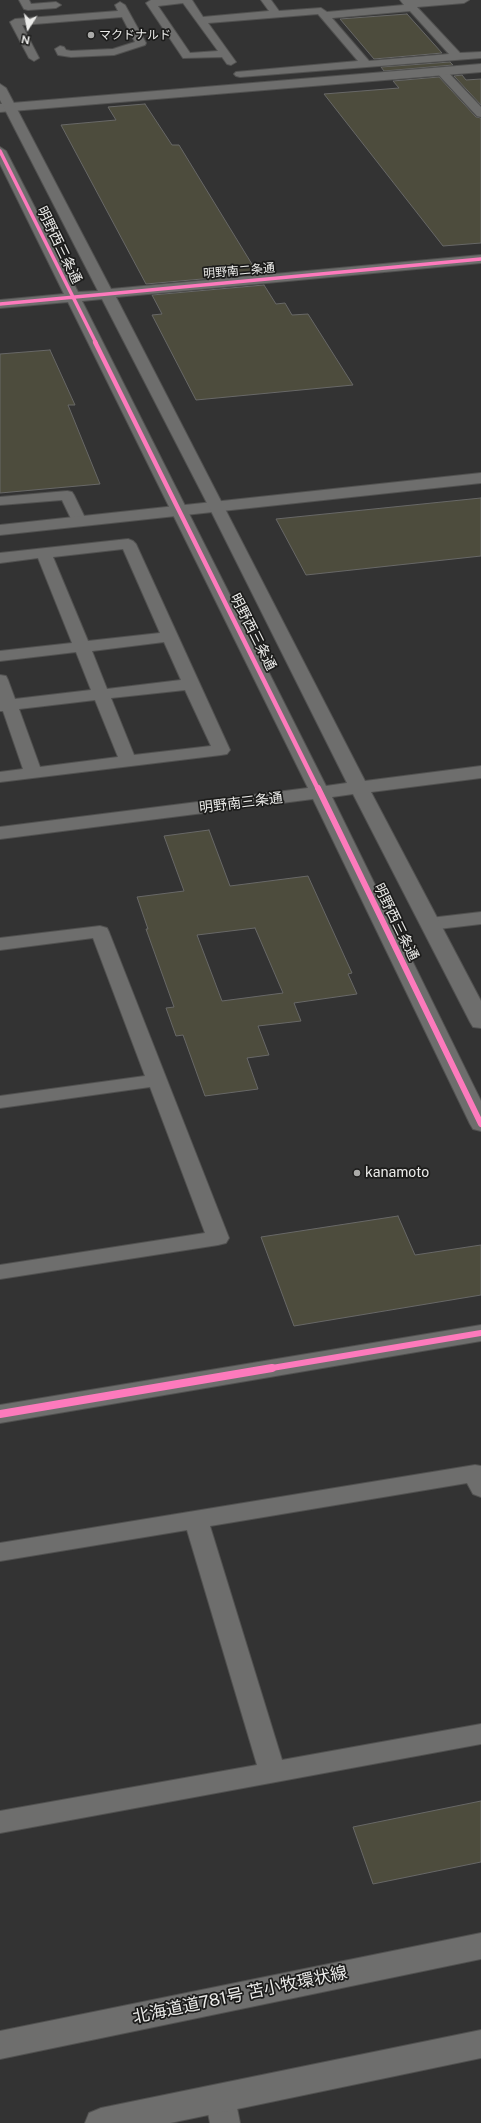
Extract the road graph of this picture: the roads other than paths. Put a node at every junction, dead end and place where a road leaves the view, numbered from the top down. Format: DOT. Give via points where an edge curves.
graph roads {
  1 [pos="187,0"];
  2 [pos="266,0"];
  3 [pos="464,0"];
  4 [pos="143,3"];
  5 [pos="26,4"];
  6 [pos="118,4"];
  7 [pos="408,4"];
  8 [pos="65,5"];
  9 [pos="276,14"];
  10 [pos="324,15"];
  11 [pos="201,20"];
  12 [pos="49,34"];
  13 [pos="225,54"];
  14 [pos="481,56"];
  15 [pos="457,57"];
  16 [pos="34,58"];
  17 [pos="366,64"];
  18 [pos="319,68"];
  19 [pos="481,68"];
  20 [pos="441,71"];
  21 [pos="240,74"];
  22 [pos="332,80"];
  23 [pos="249,87"];
  24 [pos="0,88"];
  25 [pos="5,107"];
  26 [pos="481,114"];
  27 [pos="2,158"];
  28 [pos="481,259"];
  29 [pos="106,294"];
  30 [pos="72,298"];
  31 [pos="0,304"];
  32 [pos="481,478"];
  33 [pos="0,501"];
  34 [pos="217,507"];
  35 [pos="178,511"];
  36 [pos="78,522"];
  37 [pos="0,530"];
  38 [pos="44,553"];
  39 [pos="0,558"];
  40 [pos="170,637"];
  41 [pos="82,647"];
  42 [pos="0,656"];
  43 [pos="0,680"];
  44 [pos="191,684"];
  45 [pos="101,694"];
  46 [pos="4,705"];
  47 [pos="128,761"];
  48 [pos="481,772"];
  49 [pos="33,773"];
  50 [pos="0,777"];
  51 [pos="359,788"];
  52 [pos="320,793"];
  53 [pos="0,834"];
  54 [pos="481,918"];
  55 [pos="430,924"];
  56 [pos="0,944"];
  57 [pos="481,1022"];
  58 [pos="158,1080"];
  59 [pos="0,1102"];
  60 [pos="481,1124"];
  61 [pos="0,1272"];
  62 [pos="481,1333"];
  63 [pos="0,1414"];
  64 [pos="481,1488"];
  65 [pos="196,1519"];
  66 [pos="0,1552"];
  67 [pos="481,1734"];
  68 [pos="272,1772"];
  69 [pos="0,1822"];
  70 [pos="481,1946"];
  71 [pos="481,2044"];
  72 [pos="0,2045"];
  73 [pos="222,2111"];
  74 [pos="101,2123"];
  1 -- 4 [label="lane"];
  1 -- 11 [label="lane"];
  2 -- 9 [label="lane"];
  3 -- 7 [label="lane"];
  4 -- 6 [label="lane"];
  4 -- 13 [label="lane" via="187,56"];
  5 -- 8 [label="lane"];
  5 -- 12 [label="lane"];
  6 -- 12 [label="lane"];
  6 -- 12 [label="lane" via="141,43 107,52 72,54 62,53"];
  7 -- 10 [label="lane"];
  7 -- 15 [label="lane"];
  9 -- 10 [label="lane" via="321,11"];
  9 -- 11 [label="lane"];
  10 -- 17 [label="lane"];
  11 -- 13 [label="lane"];
  12 -- 16 [label="lane" via="12,22"];
  13 -- 21 [label="lane"];
  14 -- 15 [label="lane"];
  15 -- 17 [label="lane"];
  17 -- 18 [label="lane"];
  18 -- 21 [label="lane"];
  18 -- 22 [label="lane"];
  19 -- 20 [label="street"];
  20 -- 22 [label="street"];
  20 -- 26 [label="lane"];
  21 -- 23 [label="lane"];
  22 -- 23 [label="street"];
  23 -- 25 [label="street"];
  24 -- 25 [label="street, 明野西三条通"];
  25 -- 29 [label="street, 明野西三条通"];
  27 -- 30 [label="street, 明野西三条通"];
  28 -- 29 [label="street, 明野南二条通"];
  29 -- 30 [label="street, 明野南二条通"];
  29 -- 34 [label="street, 明野西三条通"];
  30 -- 31 [label="street, 明野南二条通"];
  30 -- 35 [label="street, 明野西三条通"];
  32 -- 34 [label="street"];
  33 -- 36 [label="lane" via="67,495"];
  34 -- 35 [label="street"];
  34 -- 51 [label="street, 明野西三条通"];
  35 -- 36 [label="street"];
  35 -- 52 [label="street, 明野西三条通"];
  36 -- 37 [label="street"];
  38 -- 39 [label="lane"];
  38 -- 40 [label="lane" via="128,544"];
  38 -- 41 [label="lane"];
  40 -- 41 [label="lane"];
  40 -- 44 [label="lane"];
  41 -- 42 [label="lane"];
  41 -- 45 [label="lane"];
  43 -- 46 [label="lane"];
  44 -- 45 [label="lane"];
  44 -- 47 [label="lane" via="221,750"];
  45 -- 46 [label="lane"];
  45 -- 47 [label="lane"];
  46 -- 49 [label="lane"];
  47 -- 49 [label="lane"];
  48 -- 51 [label="street, 明野南三条通"];
  49 -- 50 [label="lane"];
  51 -- 52 [label="street, 明野南三条通"];
  51 -- 55 [label="street, 明野西三条通"];
  52 -- 53 [label="street, 明野南三条通"];
  52 -- 60 [label="street, 明野西三条通"];
  54 -- 55 [label="lane"];
  55 -- 57 [label="street, 明野西三条通"];
  56 -- 58 [label="lane" via="100,932"];
  58 -- 59 [label="lane"];
  58 -- 61 [label="lane" via="218,1238"];
  62 -- 63 [label="street"];
  64 -- 65 [label="lane" via="475,1474"];
  65 -- 66 [label="lane"];
  65 -- 68 [label="lane"];
  67 -- 68 [label="lane"];
  68 -- 69 [label="lane"];
  70 -- 72 [label="street, 北海道道781号 苫小牧環状線"];
  71 -- 73 [label="street"];
  73 -- 74 [label="street"];
}
